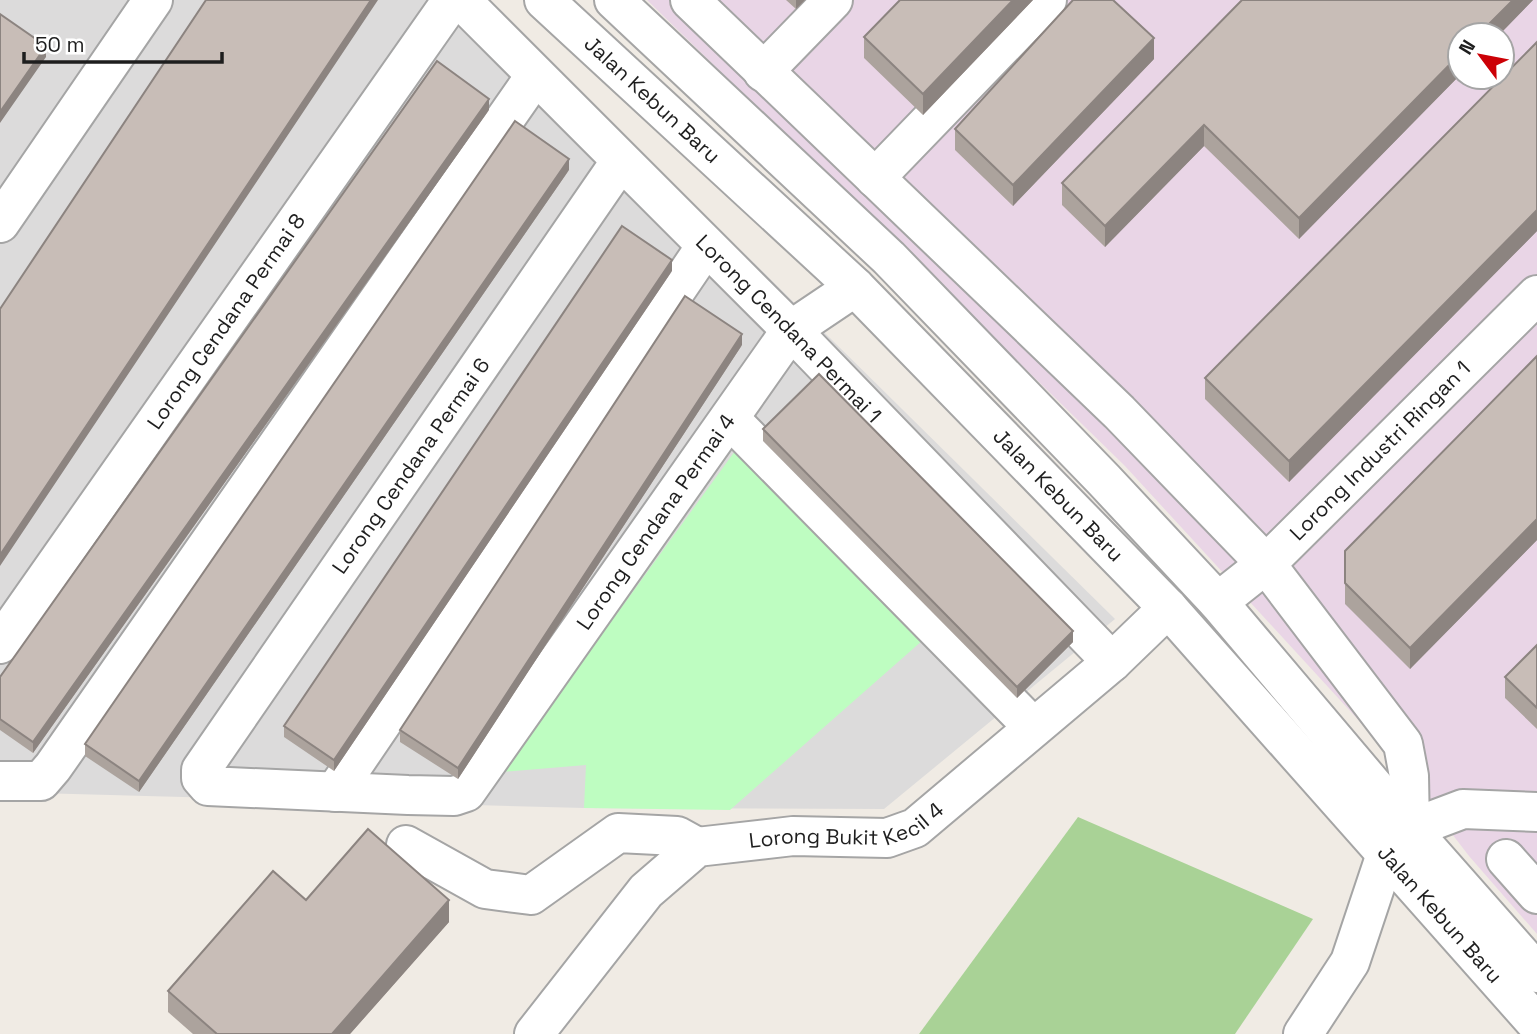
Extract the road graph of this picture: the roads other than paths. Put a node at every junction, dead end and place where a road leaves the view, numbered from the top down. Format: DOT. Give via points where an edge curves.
graph roads {
  1 [pos="153,0"];
  2 [pos="452,0"];
  3 [pos="461,0"];
  4 [pos="544,0"];
  5 [pos="614,0"];
  6 [pos="690,0"];
  7 [pos="833,0"];
  8 [pos="1047,0"];
  9 [pos="763,72"];
  10 [pos="535,76"];
  11 [pos="620,162"];
  12 [pos="875,178"];
  13 [pos="0,223"];
  14 [pos="706,246"];
  15 [pos="855,287"];
  16 [pos="1537,295"];
  17 [pos="791,330"];
  18 [pos="1119,412"];
  19 [pos="730,419"];
  20 [pos="1079,454"];
  21 [pos="1266,564"];
  22 [pos="1218,602"];
  23 [pos="1168,608"];
  24 [pos="0,644"];
  25 [pos="1111,662"];
  26 [pos="1033,727"];
  27 [pos="0,781"];
  28 [pos="335,792"];
  29 [pos="1463,809"];
  30 [pos="1537,812"];
  31 [pos="1537,833"];
  32 [pos="1398,841"];
  33 [pos="406,845"];
  34 [pos="697,846"];
  35 [pos="1506,859"];
  36 [pos="1537,894"];
  37 [pos="1537,973"];
  38 [pos="1537,1024"];
  39 [pos="534,1034"];
  40 [pos="1303,1034"];
  1 -- 13 [label="street"];
  2 -- 24 [label="street, Lorong Cendana Permai 8"];
  3 -- 10 [label="street, Lorong Cendana Permai 1"];
  4 -- 15 [label="street, Jalan Kebun Baru"];
  5 -- 20 [label="street, Jalan Kebun Baru" via="889,258"];
  6 -- 9 [label="street, Jalan Kebun Baru"];
  7 -- 9 [label="street"];
  8 -- 12 [label="street"];
  9 -- 12 [label="street, Jalan Kebun Baru"];
  10 -- 11 [label="street, Lorong Cendana Permai 1"];
  10 -- 27 [label="street" via="53,767 41,781"];
  11 -- 14 [label="street, Lorong Cendana Permai 1"];
  11 -- 28 [label="street, Lorong Cendana Permai 6" via="201,770 208,786"];
  12 -- 18 [label="street, Jalan Kebun Baru"];
  14 -- 17 [label="street, Lorong Cendana Permai 1"];
  14 -- 28 [label="street"];
  15 -- 17 [label="street, Lorong Cendana Permai 4"];
  15 -- 23 [label="street, Jalan Kebun Baru"];
  16 -- 21 [label="street, Lorong Industri Ringan 1"];
  17 -- 19 [label="street, Lorong Cendana Permai 4"];
  17 -- 25 [label="street, Lorong Cendana Permai 1"];
  18 -- 20 [label="street"];
  18 -- 21 [label="street, Jalan Kebun Baru"];
  19 -- 26 [label="street"];
  19 -- 28 [label="street, Lorong Cendana Permai 4" via="466,792 454,796"];
  20 -- 22 [label="street, Jalan Kebun Baru"];
  21 -- 22 [label="street, Lorong Industri Ringan 1"];
  21 -- 32 [label="street, Jalan Kebun Baru" via="1403,744 1409,776"];
  22 -- 32 [label="street, Jalan Kebun Baru"];
  23 -- 25 [label="street, Lorong Bukit Kecil 4"];
  23 -- 32 [label="street, Jalan Kebun Baru"];
  25 -- 26 [label="street, Lorong Bukit Kecil 4"];
  26 -- 34 [label="street, Lorong Bukit Kecil 4" via="915,828 887,838 793,836"];
  29 -- 30 [label="street"];
  29 -- 31 [label="street" via="1499,825"];
  29 -- 32 [label="street"];
  32 -- 37 [label="street, Jalan Kebun Baru"];
  32 -- 38 [label="street, Jalan Kebun Baru"];
  32 -- 40 [label="street" via="1350,962"];
  33 -- 34 [label="street" via="485,889 531,895 618,833 677,836"];
  34 -- 39 [label="street" via="646,891"];
  35 -- 36 [label="street"];
}
